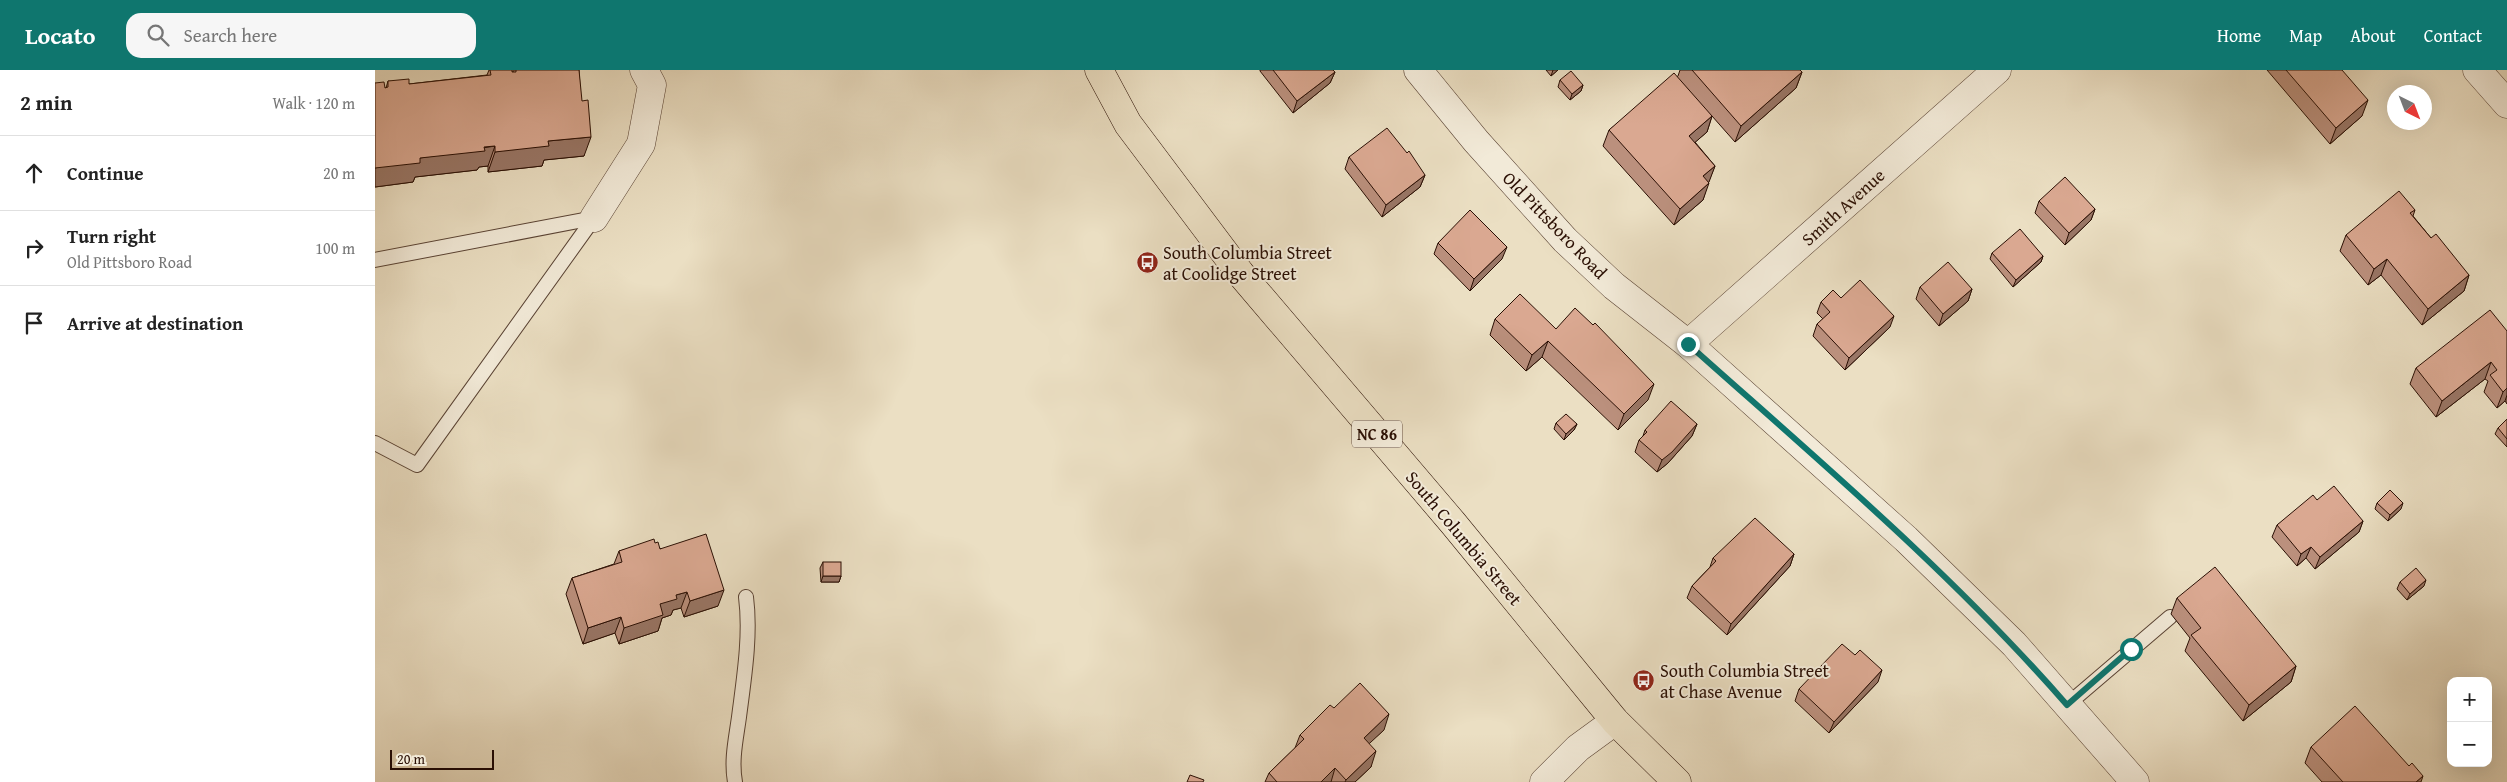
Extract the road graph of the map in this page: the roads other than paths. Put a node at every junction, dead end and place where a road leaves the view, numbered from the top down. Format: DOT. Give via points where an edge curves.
graph roads {
  1 [pos="644,70"];
  2 [pos="1099,70"];
  3 [pos="1418,70"];
  4 [pos="1997,70"];
  5 [pos="2477,70"];
  6 [pos="2507,104"];
  7 [pos="594,218"];
  8 [pos="375,260"];
  9 [pos="1688,344"];
  10 [pos="375,443"];
  11 [pos="746,596"];
  12 [pos="2169,617"];
  13 [pos="2067,705"];
  14 [pos="1615,721"];
  15 [pos="735,782"];
  16 [pos="1544,782"];
  17 [pos="1677,782"];
  18 [pos="2135,782"];
  1 -- 7 [label="street" via="652,85 641,144"];
  2 -- 14 [label="main road, South Columbia Street / NC 86" via="1128,124 1240,274 1453,524"];
  3 -- 9 [label="street, Old Pittsboro Road" via="1476,141 1565,240 1614,286"];
  4 -- 9 [label="street, Smith Avenue"];
  5 -- 6 [label="street"];
  7 -- 8 [label="lane"];
  7 -- 10 [label="lane" via="417,465"];
  9 -- 13 [label="street, Old Pittsboro Road" via="1906,539 2014,644"];
  11 -- 15 [label="lane" via="748,614 743,689 732,766"];
  12 -- 13 [label="lane"];
  13 -- 18 [label="street, Old Pittsboro Road"];
  14 -- 16 [label="street" via="1578,748"];
  14 -- 17 [label="main road, South Columbia Street / NC 86"];
}
